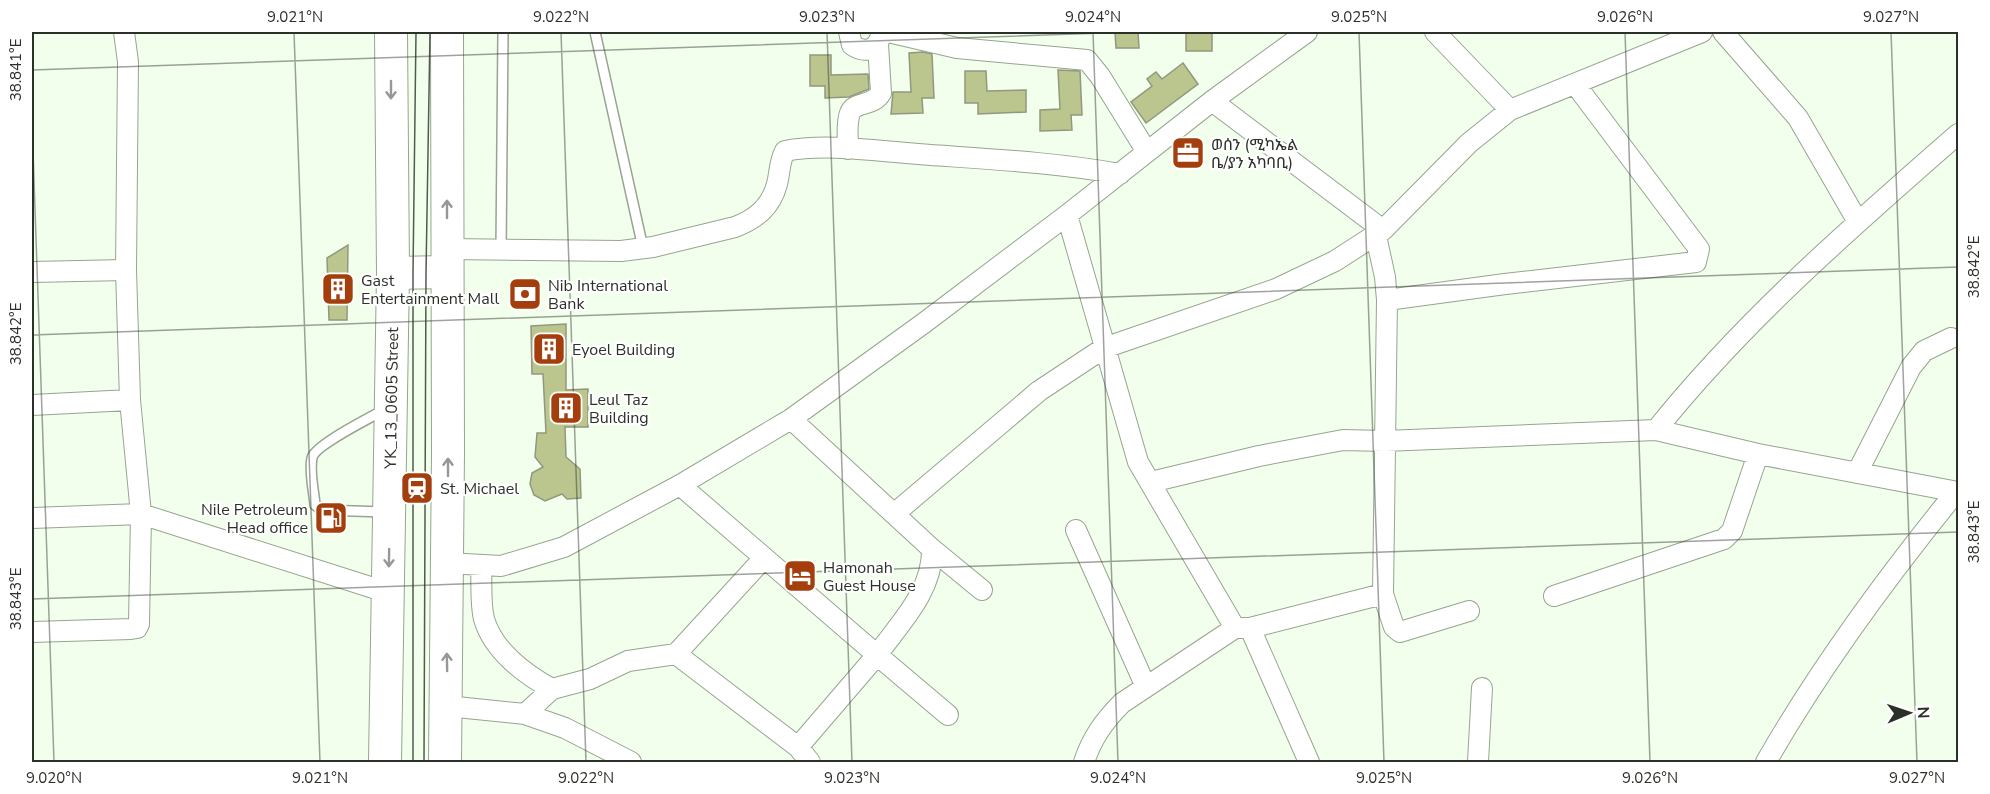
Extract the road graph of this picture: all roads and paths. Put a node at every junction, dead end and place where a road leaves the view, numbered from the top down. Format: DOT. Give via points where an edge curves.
graph roads {
  1 [pos="124,32"];
  2 [pos="391,32"];
  3 [pos="447,32"];
  4 [pos="503,32"];
  5 [pos="595,32"];
  6 [pos="849,32"];
  7 [pos="1307,32"];
  8 [pos="1435,32"];
  9 [pos="1702,32"];
  10 [pos="1723,32"];
  11 [pos="882,36"];
  12 [pos="1575,84"];
  13 [pos="1212,101"];
  14 [pos="1510,110"];
  15 [pos="1959,134"];
  16 [pos="848,149"];
  17 [pos="1147,152"];
  18 [pos="1120,174"];
  19 [pos="1067,215"];
  20 [pos="1858,222"];
  21 [pos="1379,233"];
  22 [pos="643,248"];
  23 [pos="501,250"];
  24 [pos="447,261"];
  25 [pos="126,270"];
  26 [pos="32,272"];
  27 [pos="393,273"];
  28 [pos="1387,300"];
  29 [pos="1951,338"];
  30 [pos="1104,348"];
  31 [pos="130,400"];
  32 [pos="32,405"];
  33 [pos="392,405"];
  34 [pos="791,418"];
  35 [pos="1656,430"];
  36 [pos="1385,441"];
  37 [pos="1758,454"];
  38 [pos="1857,473"];
  39 [pos="1151,482"];
  40 [pos="680,485"];
  41 [pos="1957,492"];
  42 [pos="390,512"];
  43 [pos="141,514"];
  44 [pos="894,514"];
  45 [pos="32,518"];
  46 [pos="1076,530"];
  47 [pos="932,549"];
  48 [pos="764,558"];
  49 [pos="447,562"];
  50 [pos="481,566"];
  51 [pos="982,590"];
  52 [pos="389,593"];
  53 [pos="1383,594"];
  54 [pos="1554,596"];
  55 [pos="1468,611"];
  56 [pos="1242,628"];
  57 [pos="32,632"];
  58 [pos="676,654"];
  59 [pos="877,655"];
  60 [pos="1146,687"];
  61 [pos="1482,688"];
  62 [pos="552,689"];
  63 [pos="447,706"];
  64 [pos="525,714"];
  65 [pos="948,715"];
  66 [pos="804,755"];
  67 [pos="385,762"];
  68 [pos="445,762"];
  69 [pos="631,762"];
  70 [pos="1084,762"];
  71 [pos="1309,762"];
  72 [pos="1478,762"];
  73 [pos="1766,762"];
  1 -- 25 [label="street" via="128,62"];
  2 -- 27 [label="main road, YK_13_0605 Street, one-way"];
  24 -- 3 [label="main road, one-way"];
  4 -- 23 [label="lane"];
  5 -- 22 [label="lane"];
  6 -- 11 [label="street" via="852,45 866,50 873,49"];
  7 -- 13 [label="street"];
  8 -- 14 [label="street"];
  9 -- 12 [label="street"];
  10 -- 20 [label="street" via="1798,118"];
  11 -- 16 [label="street" via="882,93 873,102 850,112"];
  11 -- 17 [label="street" via="957,48 1087,60"];
  12 -- 14 [label="street"];
  12 -- 28 [label="street" via="1699,249 1696,262"];
  13 -- 17 [label="street"];
  13 -- 21 [label="street"];
  14 -- 21 [label="street" via="1469,143"];
  15 -- 20 [label="street"];
  16 -- 18 [label="street" via="1069,165"];
  16 -- 22 [label="street" via="784,151 777,185 766,208 748,222"];
  17 -- 18 [label="street"];
  18 -- 19 [label="street"];
  19 -- 30 [label="street"];
  19 -- 34 [label="street"];
  20 -- 35 [label="street" via="1724,351"];
  21 -- 28 [label="street"];
  21 -- 30 [label="street" via="1335,261 1275,289"];
  22 -- 23 [label="street"];
  23 -- 24 [label="street"];
  24 -- 27 [label="main road"];
  49 -- 24 [label="main road, one-way"];
  25 -- 26 [label="street"];
  25 -- 31 [label="street"];
  27 -- 33 [label="main road, YK_13_0605 Street"];
  28 -- 36 [label="street"];
  29 -- 38 [label="street" via="1924,351 1911,367"];
  30 -- 39 [label="street" via="1138,462"];
  30 -- 44 [label="street" via="1039,391"];
  31 -- 32 [label="street"];
  31 -- 43 [label="street"];
  33 -- 42 [label="main road, YK_13_0605 Street"];
  33 -- 42 [label="lane" via="314,451 311,459 315,505 322,510"];
  34 -- 40 [label="street"];
  34 -- 44 [label="street"];
  35 -- 36 [label="street"];
  35 -- 37 [label="street"];
  36 -- 39 [label="street" via="1342,440"];
  36 -- 53 [label="street"];
  37 -- 38 [label="street"];
  37 -- 54 [label="street" via="1732,531 1724,539"];
  38 -- 41 [label="street"];
  39 -- 56 [label="street"];
  40 -- 48 [label="street"];
  40 -- 50 [label="street" via="564,547 501,566"];
  41 -- 73 [label="street" via="1883,584 1799,705"];
  42 -- 52 [label="main road, YK_13_0605 Street, one-way"];
  43 -- 45 [label="street"];
  43 -- 52 [label="street"];
  43 -- 57 [label="street" via="137,628"];
  44 -- 47 [label="street"];
  46 -- 60 [label="street"];
  47 -- 51 [label="street"];
  47 -- 59 [label="street" via="932,566 920,596"];
  48 -- 58 [label="street"];
  48 -- 59 [label="street"];
  49 -- 50 [label="street"];
  63 -- 49 [label="main road, one-way"];
  50 -- 62 [label="street" via="484,618 493,638 527,676"];
  52 -- 67 [label="main road, YK_13_0605 Street"];
  53 -- 55 [label="street" via="1394,627 1400,632"];
  53 -- 56 [label="street"];
  56 -- 60 [label="street"];
  56 -- 71 [label="street"];
  58 -- 62 [label="street" via="628,661 590,679"];
  58 -- 66 [label="street"];
  59 -- 65 [label="street"];
  59 -- 66 [label="street"];
  60 -- 70 [label="street" via="1106,719"];
  61 -- 72 [label="street"];
  62 -- 64 [label="street"];
  63 -- 64 [label="street"];
  63 -- 68 [label="main road"];
  64 -- 69 [label="street" via="565,728"];
}
